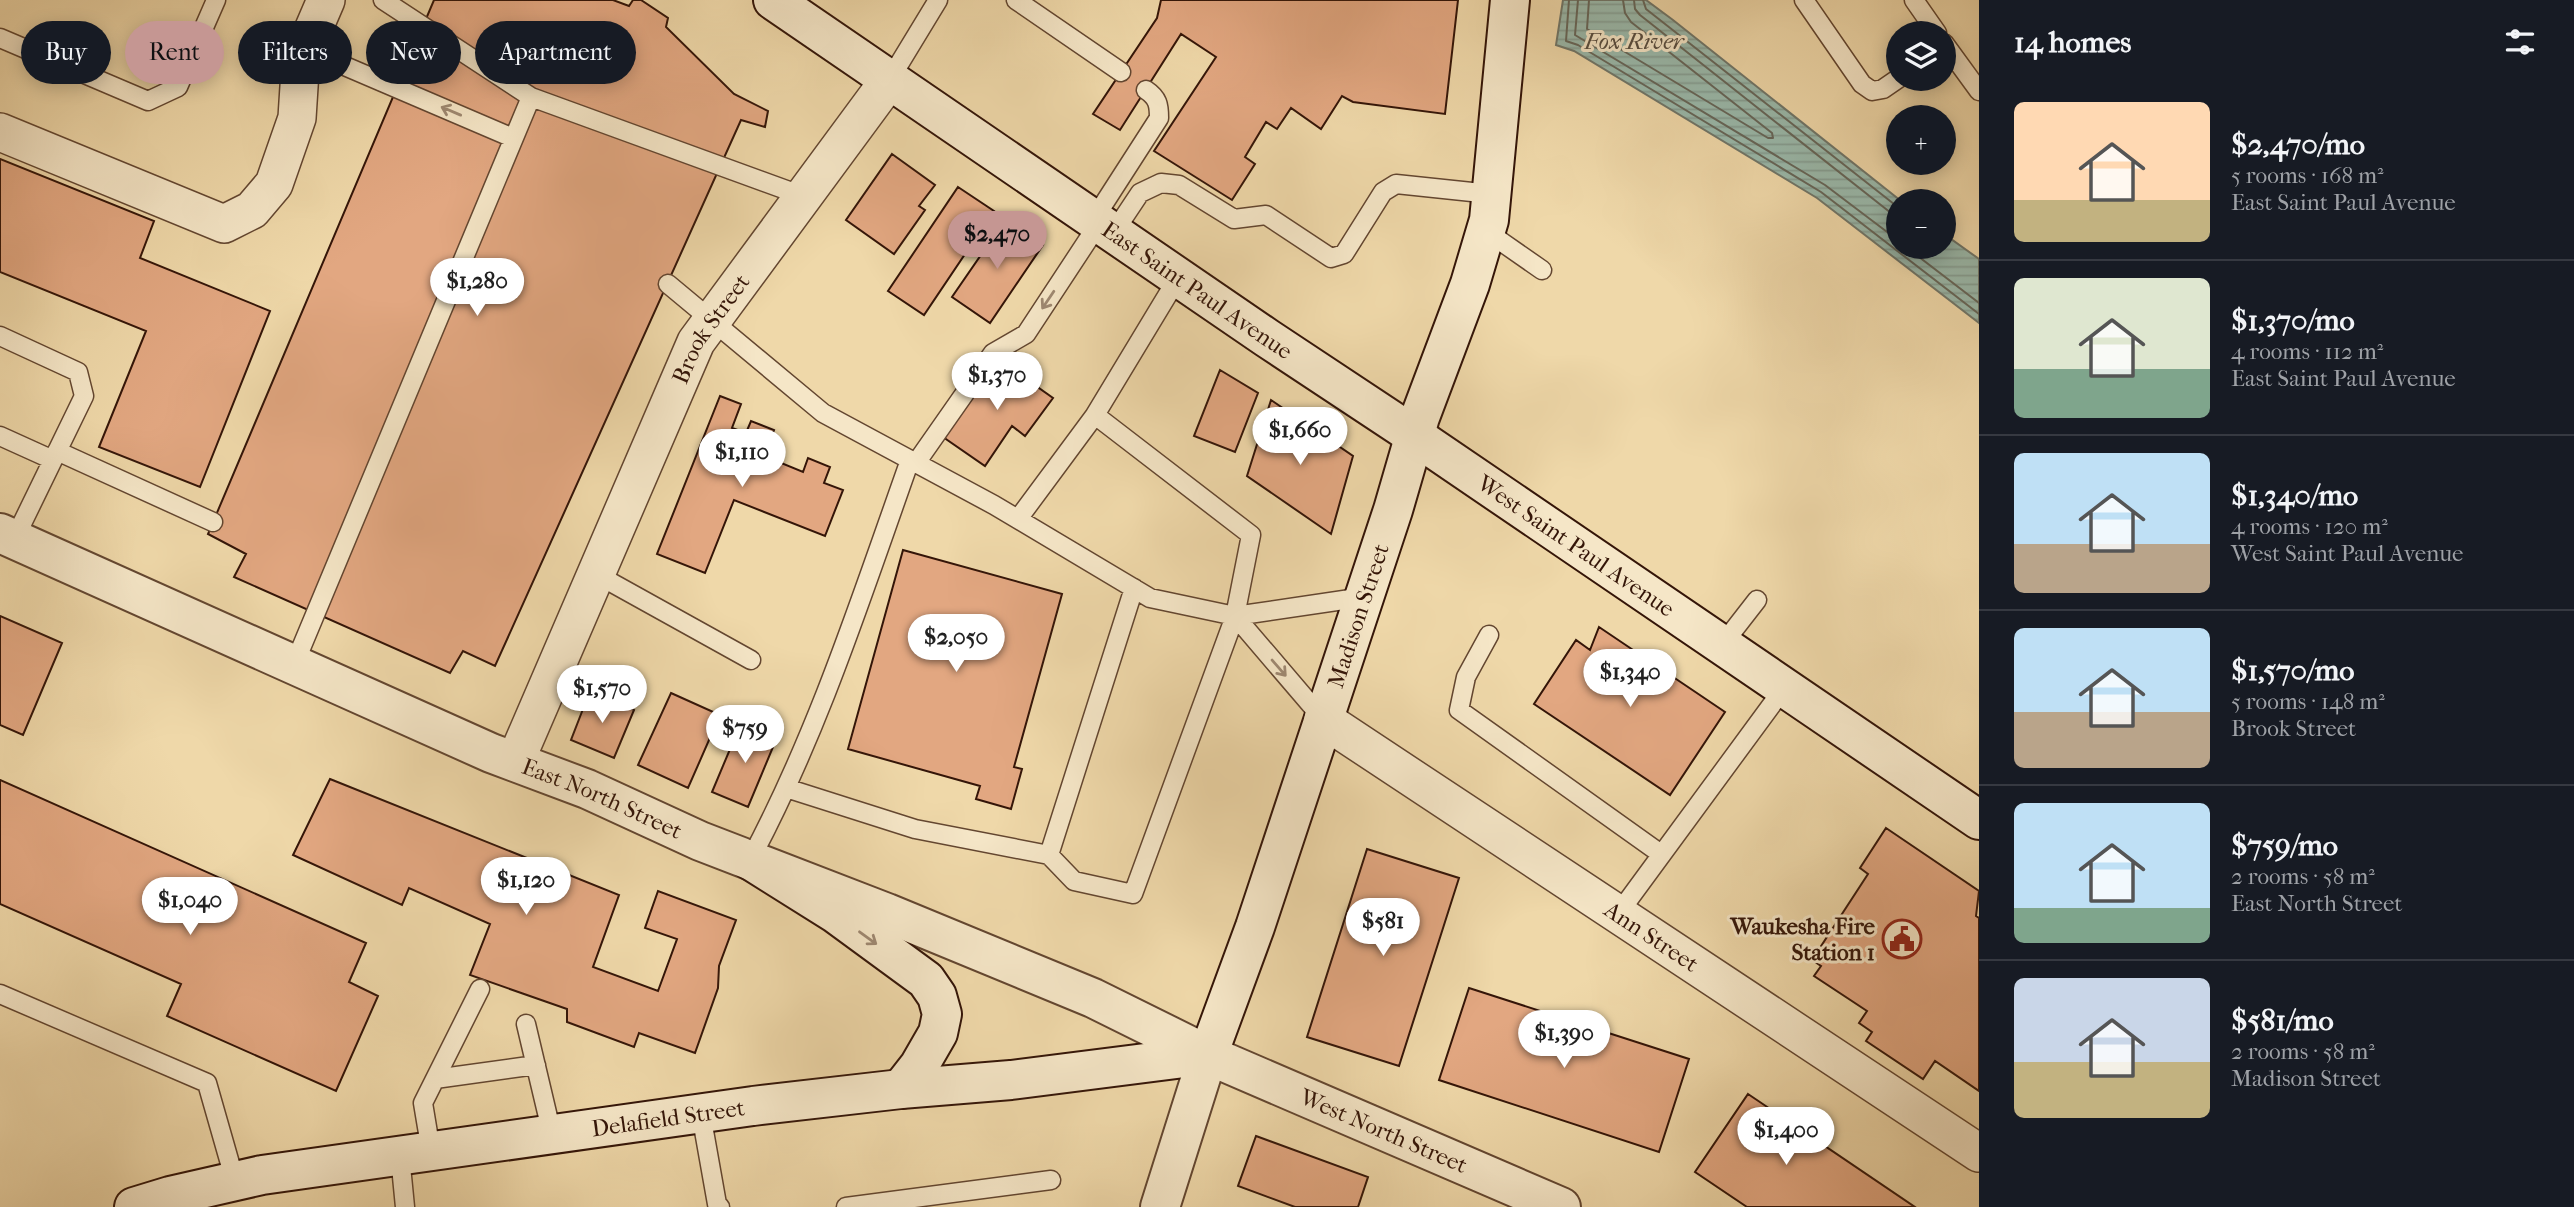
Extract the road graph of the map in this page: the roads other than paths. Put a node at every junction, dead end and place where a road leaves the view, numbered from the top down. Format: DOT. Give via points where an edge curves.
graph roads {
  1 [pos="216,0"];
  2 [pos="326,0"];
  3 [pos="383,0"];
  4 [pos="773,0"];
  5 [pos="938,0"];
  6 [pos="1016,0"];
  7 [pos="1804,0"];
  8 [pos="1914,0"];
  9 [pos="1509,7"];
  10 [pos="317,21"];
  11 [pos="1928,21"];
  12 [pos="0,38"];
  13 [pos="1956,60"];
  14 [pos="352,69"];
  15 [pos="1121,72"];
  16 [pos="890,79"];
  17 [pos="299,84"];
  18 [pos="1886,87"];
  19 [pos="1146,90"];
  20 [pos="1979,91"];
  21 [pos="531,97"];
  22 [pos="0,132"];
  23 [pos="513,138"];
  24 [pos="1491,194"];
  25 [pos="803,195"];
  26 [pos="1103,225"];
  27 [pos="1486,231"];
  28 [pos="1542,270"];
  29 [pos="1179,276"];
  30 [pos="668,284"];
  31 [pos="711,320"];
  32 [pos="0,336"];
  33 [pos="1094,415"];
  34 [pos="0,436"];
  35 [pos="1415,436"];
  36 [pos="55,456"];
  37 [pos="913,461"];
  38 [pos="1018,519"];
  39 [pos="214,522"];
  40 [pos="7,536"];
  41 [pos="596,574"];
  42 [pos="1134,588"];
  43 [pos="1364,597"];
  44 [pos="1757,600"];
  45 [pos="1235,616"];
  46 [pos="1489,635"];
  47 [pos="1722,645"];
  48 [pos="751,660"];
  49 [pos="294,665"];
  50 [pos="1784,688"];
  51 [pos="1323,719"];
  52 [pos="515,762"];
  53 [pos="786,788"];
  54 [pos="1979,820"];
  55 [pos="1661,854"];
  56 [pos="1049,855"];
  57 [pos="750,860"];
  58 [pos="1618,914"];
  59 [pos="480,989"];
  60 [pos="0,994"];
  61 [pos="526,1024"];
  62 [pos="1208,1055"];
  63 [pos="536,1065"];
  64 [pos="435,1079"];
  65 [pos="901,1089"];
  66 [pos="701,1114"];
  67 [pos="552,1134"];
  68 [pos="1979,1153"];
  69 [pos="415,1154"];
  70 [pos="1051,1180"];
  71 [pos="235,1181"];
  72 [pos="1516,1198"];
  73 [pos="134,1207"];
  74 [pos="405,1207"];
  75 [pos="720,1207"];
  76 [pos="845,1207"];
  77 [pos="1160,1207"];
  78 [pos="1561,1207"];
  1 -- 12 [label="lane" via="178,87 148,101"];
  2 -- 10 [label="street"];
  3 -- 21 [label="lane"];
  4 -- 16 [label="main road, East Saint Paul Avenue"];
  5 -- 16 [label="lane"];
  6 -- 15 [label="lane"];
  7 -- 18 [label="lane" via="1862,84 1872,91"];
  8 -- 11 [label="lane"];
  9 -- 24 [label="main road, Madison Street"];
  13 -- 20 [label="lane"];
  23 -- 14 [label="lane, one-way"];
  16 -- 25 [label="street, Brook Street"];
  16 -- 26 [label="main road, East Saint Paul Avenue"];
  17 -- 22 [label="street" via="297,118 274,184 252,209 224,224"];
  19 -- 26 [label="lane" via="1159,104 1159,118"];
  21 -- 23 [label="lane"];
  21 -- 25 [label="lane"];
  23 -- 49 [label="lane"];
  24 -- 26 [label="lane" via="1396,184 1383,192 1343,254 1331,258 1266,215 1234,219 1179,185 1161,183 1140,193"];
  24 -- 27 [label="main road, Madison Street"];
  25 -- 31 [label="street, Brook Street"];
  26 -- 29 [label="main road, East Saint Paul Avenue"];
  26 -- 37 [label="lane, one-way" via="1026,334 993,352"];
  27 -- 28 [label="lane"];
  27 -- 35 [label="main road, Madison Street"];
  29 -- 33 [label="lane"];
  29 -- 35 [label="main road, East Saint Paul Avenue"];
  30 -- 31 [label="lane"];
  31 -- 37 [label="lane" via="823,413"];
  31 -- 41 [label="street, Brook Street" via="696,342"];
  32 -- 36 [label="lane" via="78,372 84,397"];
  33 -- 38 [label="lane"];
  33 -- 45 [label="lane" via="1251,535"];
  34 -- 36 [label="lane"];
  35 -- 43 [label="main road, Madison Street"];
  35 -- 47 [label="main road, West Saint Paul Avenue"];
  36 -- 39 [label="lane"];
  36 -- 40 [label="lane"];
  37 -- 38 [label="lane"];
  37 -- 53 [label="lane" via="834,676"];
  38 -- 42 [label="lane"];
  40 -- 49 [label="main road, East North Street"];
  41 -- 48 [label="lane"];
  41 -- 52 [label="street, Brook Street"];
  42 -- 45 [label="lane" via="1150,598"];
  42 -- 56 [label="lane"];
  43 -- 45 [label="lane"];
  43 -- 51 [label="main road, Madison Street"];
  44 -- 47 [label="lane"];
  45 -- 51 [label="lane, one-way"];
  45 -- 56 [label="lane" via="1133,894 1074,881"];
  46 -- 55 [label="lane" via="1466,677 1459,710"];
  47 -- 50 [label="main road, West Saint Paul Avenue"];
  49 -- 52 [label="main road, East North Street"];
  50 -- 54 [label="main road, West Saint Paul Avenue"];
  50 -- 55 [label="lane"];
  51 -- 58 [label="street, Ann Street"];
  51 -- 62 [label="main road, Madison Street"];
  52 -- 57 [label="main road, East North Street"];
  53 -- 56 [label="lane" via="915,830"];
  53 -- 57 [label="lane"];
  55 -- 58 [label="lane"];
  57 -- 62 [label="main road, East North Street" via="1093,998"];
  57 -- 65 [label="main road, one-way" via="836,914 926,980 937,996 942,1014 938,1033"];
  58 -- 68 [label="street, Ann Street"];
  59 -- 64 [label="lane"];
  60 -- 71 [label="lane" via="207,1083"];
  61 -- 63 [label="lane"];
  62 -- 65 [label="main road, Delafield Street"];
  62 -- 72 [label="main road, West North Street"];
  62 -- 77 [label="main road, Madison Street"];
  63 -- 64 [label="lane"];
  63 -- 67 [label="lane"];
  64 -- 69 [label="lane" via="423,1103"];
  65 -- 66 [label="main road, Delafield Street"];
  66 -- 67 [label="main road, Delafield Street"];
  66 -- 75 [label="lane"];
  67 -- 69 [label="main road, Delafield Street"];
  69 -- 71 [label="main road, Delafield Street"];
  69 -- 74 [label="lane"];
  70 -- 76 [label="lane"];
  71 -- 73 [label="main road, Delafield Street"];
  72 -- 78 [label="main road, West North Street"];
}
